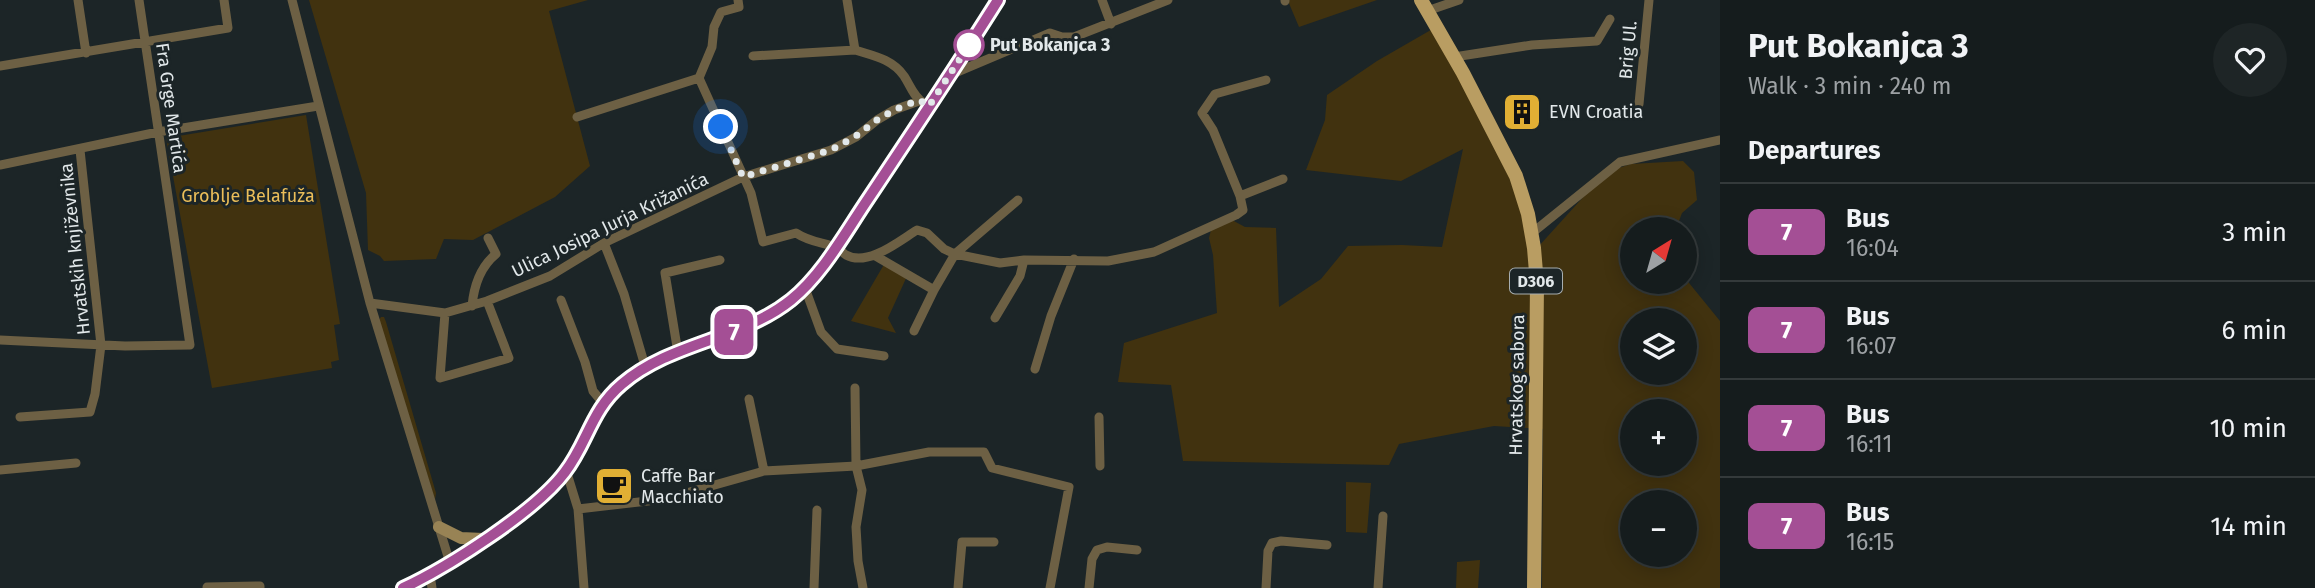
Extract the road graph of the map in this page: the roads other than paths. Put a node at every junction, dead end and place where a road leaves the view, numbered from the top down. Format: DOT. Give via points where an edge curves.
graph roads {
  1 [pos="78,0"];
  2 [pos="139,0"];
  3 [pos="224,0"];
  4 [pos="292,0"];
  5 [pos="738,0"];
  6 [pos="848,0"];
  7 [pos="998,0"];
  8 [pos="1102,0"];
  9 [pos="1168,0"];
  10 [pos="1459,0"];
  11 [pos="1649,0"];
  12 [pos="1424,6"];
  13 [pos="1610,19"];
  14 [pos="1111,24"];
  15 [pos="146,42"];
  16 [pos="855,50"];
  17 [pos="86,53"];
  18 [pos="753,56"];
  19 [pos="1454,57"];
  20 [pos="0,66"];
  21 [pos="948,76"];
  22 [pos="699,78"];
  23 [pos="1266,80"];
  24 [pos="924,103"];
  25 [pos="1639,104"];
  26 [pos="318,106"];
  27 [pos="577,117"];
  28 [pos="158,132"];
  29 [pos="1720,141"];
  30 [pos="80,150"];
  31 [pos="0,165"];
  32 [pos="743,177"];
  33 [pos="1283,179"];
  34 [pos="1240,195"];
  35 [pos="1018,200"];
  36 [pos="1532,233"];
  37 [pos="488,238"];
  38 [pos="604,243"];
  39 [pos="836,246"];
  40 [pos="955,254"];
  41 [pos="874,256"];
  42 [pos="1074,259"];
  43 [pos="720,260"];
  44 [pos="1024,260"];
  45 [pos="805,288"];
  46 [pos="934,290"];
  47 [pos="561,300"];
  48 [pos="487,301"];
  49 [pos="370,303"];
  50 [pos="472,306"];
  51 [pos="445,313"];
  52 [pos="995,318"];
  53 [pos="914,331"];
  54 [pos="0,340"];
  55 [pos="101,345"];
  56 [pos="678,353"];
  57 [pos="884,356"];
  58 [pos="645,366"];
  59 [pos="1035,369"];
  60 [pos="855,388"];
  61 [pos="749,399"];
  62 [pos="603,403"];
  63 [pos="20,417"];
  64 [pos="1099,418"];
  65 [pos="76,463"];
  66 [pos="856,466"];
  67 [pos="1100,466"];
  68 [pos="0,470"];
  69 [pos="566,470"];
  70 [pos="764,471"];
  71 [pos="578,509"];
  72 [pos="817,510"];
  73 [pos="1383,516"];
  74 [pos="439,527"];
  75 [pos="484,539"];
  76 [pos="994,542"];
  77 [pos="1327,545"];
  78 [pos="1137,550"];
  79 [pos="450,563"];
  80 [pos="431,582"];
  81 [pos="207,587"];
  82 [pos="260,588"];
  83 [pos="403,588"];
  84 [pos="584,588"];
  85 [pos="814,588"];
  86 [pos="863,588"];
  87 [pos="958,588"];
  88 [pos="1050,588"];
  89 [pos="1089,588"];
  90 [pos="1266,588"];
  91 [pos="1378,588"];
  92 [pos="1534,588"];
  1 -- 17 [label="street"];
  2 -- 15 [label="street, Fra Grge Martića"];
  3 -- 15 [label="street" via="228,28"];
  4 -- 26 [label="street"];
  5 -- 22 [label="street" via="739,6 721,12"];
  6 -- 16 [label="street"];
  7 -- 21 [label="main road"];
  8 -- 14 [label="street"];
  9 -- 14 [label="street"];
  10 -- 12 [label="street"];
  11 -- 25 [label="street, Brig Ul."];
  12 -- 19 [label="main road, Hrvatskog sabora / D306"];
  13 -- 19 [label="street" via="1597,41"];
  14 -- 21 [label="street" via="1074,37 1050,33"];
  15 -- 17 [label="street"];
  15 -- 28 [label="street, Fra Grge Martića"];
  16 -- 18 [label="street"];
  16 -- 24 [label="street" via="884,58"];
  17 -- 20 [label="street"];
  19 -- 36 [label="main road, Hrvatskog sabora / D306" via="1516,176"];
  21 -- 24 [label="main road"];
  22 -- 27 [label="street"];
  22 -- 32 [label="street"];
  23 -- 34 [label="street" via="1214,94 1202,113"];
  24 -- 32 [label="street, Ulica Josipa Jurja Križanića" via="894,110 831,150"];
  24 -- 39 [label="main road"];
  26 -- 28 [label="street"];
  26 -- 49 [label="street"];
  28 -- 30 [label="street"];
  28 -- 55 [label="street, Fra Grge Martića" via="190,345"];
  29 -- 36 [label="street" via="1620,162"];
  30 -- 31 [label="street"];
  30 -- 55 [label="street, Hrvatskih književnika"];
  32 -- 38 [label="street, Ulica Josipa Jurja Križanića"];
  32 -- 39 [label="street" via="763,242 796,233"];
  33 -- 34 [label="street"];
  34 -- 42 [label="street" via="1243,210 1236,215 1154,251 1108,261"];
  35 -- 40 [label="street"];
  36 -- 92 [label="main road, Hrvatskog sabora / D306" via="1537,284"];
  37 -- 50 [label="street" via="496,254 479,276"];
  38 -- 48 [label="street, Ulica Josipa Jurja Križanića" via="550,276"];
  38 -- 58 [label="street"];
  39 -- 41 [label="street" via="847,256"];
  39 -- 45 [label="main road"];
  40 -- 41 [label="street" via="917,230"];
  40 -- 44 [label="street" via="1000,263"];
  40 -- 46 [label="street"];
  41 -- 46 [label="street"];
  42 -- 44 [label="street"];
  42 -- 59 [label="street"];
  43 -- 56 [label="street" via="665,273"];
  44 -- 52 [label="street" via="1020,276"];
  45 -- 56 [label="main road" via="770,316"];
  45 -- 57 [label="street" via="821,332 837,349"];
  46 -- 53 [label="street"];
  47 -- 62 [label="street" via="593,391"];
  48 -- 50 [label="street, Ulica Josipa Jurja Križanića"];
  48 -- 51 [label="street" via="509,358 440,378"];
  49 -- 51 [label="street, Ulica Josipa Jurja Križanića"];
  49 -- 74 [label="street"];
  50 -- 51 [label="street, Ulica Josipa Jurja Križanića"];
  54 -- 55 [label="street"];
  55 -- 63 [label="street, Hrvatskih književnika" via="90,412"];
  56 -- 58 [label="main road"];
  58 -- 62 [label="main road"];
  60 -- 66 [label="street"];
  61 -- 70 [label="street"];
  62 -- 69 [label="main road"];
  64 -- 67 [label="street"];
  65 -- 68 [label="street"];
  66 -- 70 [label="street"];
  66 -- 86 [label="street" via="862,490 856,527"];
  66 -- 88 [label="street" via="929,452 984,453 992,468 1069,487"];
  69 -- 71 [label="street"];
  69 -- 75 [label="main road" via="551,489"];
  70 -- 71 [label="street" via="665,499"];
  71 -- 84 [label="street"];
  72 -- 85 [label="street"];
  73 -- 91 [label="street"];
  74 -- 75 [label="main road" via="461,538"];
  74 -- 79 [label="street"];
  75 -- 79 [label="main road"];
  76 -- 87 [label="street" via="962,542"];
  77 -- 90 [label="street" via="1272,543"];
  78 -- 89 [label="street" via="1097,550"];
  79 -- 80 [label="main road"];
  80 -- 83 [label="main road"];
  81 -- 82 [label="street"];
}
